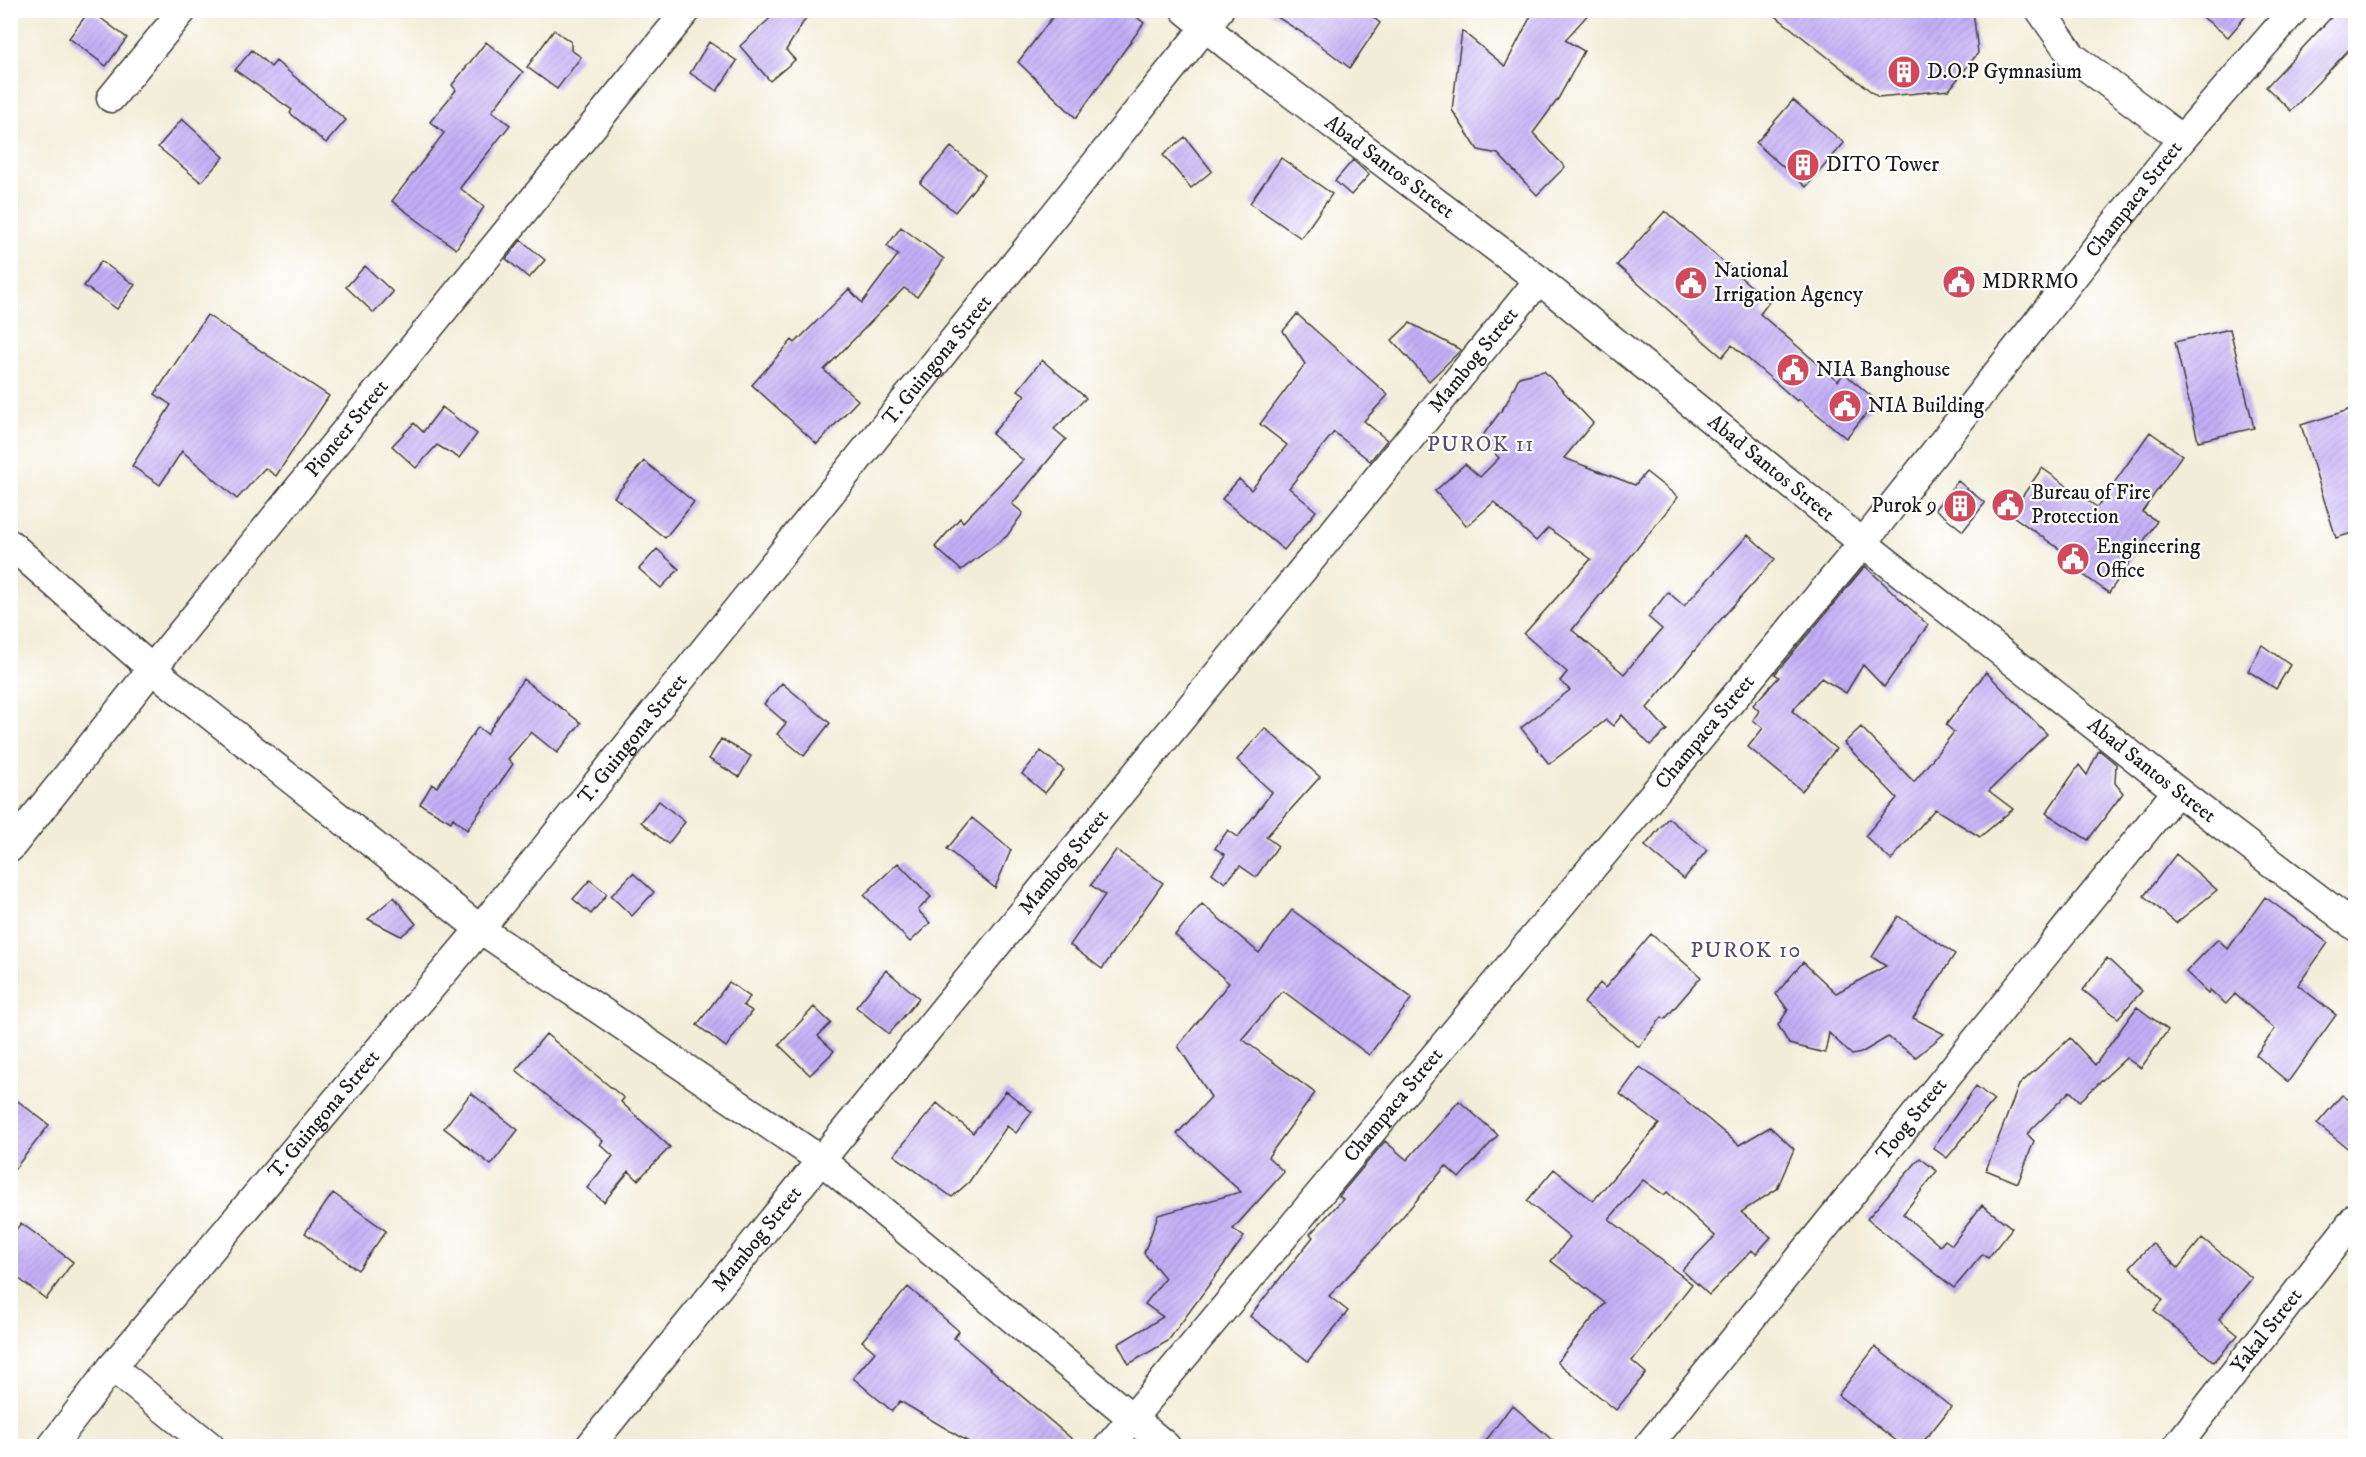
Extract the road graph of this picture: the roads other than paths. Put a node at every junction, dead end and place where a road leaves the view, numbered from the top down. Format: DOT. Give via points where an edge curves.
graph roads {
  1 [pos="183,10"];
  2 [pos="687,10"];
  3 [pos="2040,10"];
  4 [pos="2294,10"];
  5 [pos="1203,16"];
  6 [pos="111,98"];
  7 [pos="2182,139"];
  8 [pos="1539,280"];
  9 [pos="1863,543"];
  10 [pos="10,544"];
  11 [pos="152,669"];
  12 [pos="2177,791"];
  13 [pos="10,848"];
  14 [pos="2355,927"];
  15 [pos="480,929"];
  16 [pos="820,1160"];
  17 [pos="2355,1217"];
  18 [pos="112,1367"];
  19 [pos="1132,1418"];
  20 [pos="52,1446"];
  21 [pos="210,1446"];
  22 [pos="590,1446"];
  23 [pos="1109,1446"];
  24 [pos="1166,1446"];
  25 [pos="1648,1446"];
  26 [pos="2177,1446"];
  1 -- 6 [label="street"];
  2 -- 11 [label="street, Pioneer Street"];
  3 -- 7 [label="street" via="2072,56"];
  4 -- 7 [label="street, Champaca Street"];
  5 -- 8 [label="street, Abad Santos Street"];
  5 -- 15 [label="street, T. Guingona Street"];
  7 -- 9 [label="street, Champaca Street"];
  8 -- 9 [label="street, Abad Santos Street"];
  8 -- 16 [label="street, Mambog Street"];
  9 -- 12 [label="street, Abad Santos Street"];
  9 -- 19 [label="street, Champaca Street"];
  10 -- 11 [label="street"];
  11 -- 13 [label="street, Pioneer Street"];
  11 -- 15 [label="street"];
  12 -- 14 [label="street, Abad Santos Street"];
  12 -- 25 [label="street, Toog Street"];
  15 -- 16 [label="street"];
  15 -- 18 [label="street, T. Guingona Street"];
  16 -- 19 [label="street"];
  16 -- 22 [label="street, Mambog Street"];
  17 -- 26 [label="street, Yakal Street"];
  18 -- 20 [label="street, T. Guingona Street"];
  18 -- 21 [label="street"];
  19 -- 23 [label="street, Champaca Street"];
  19 -- 24 [label="street"];
}
